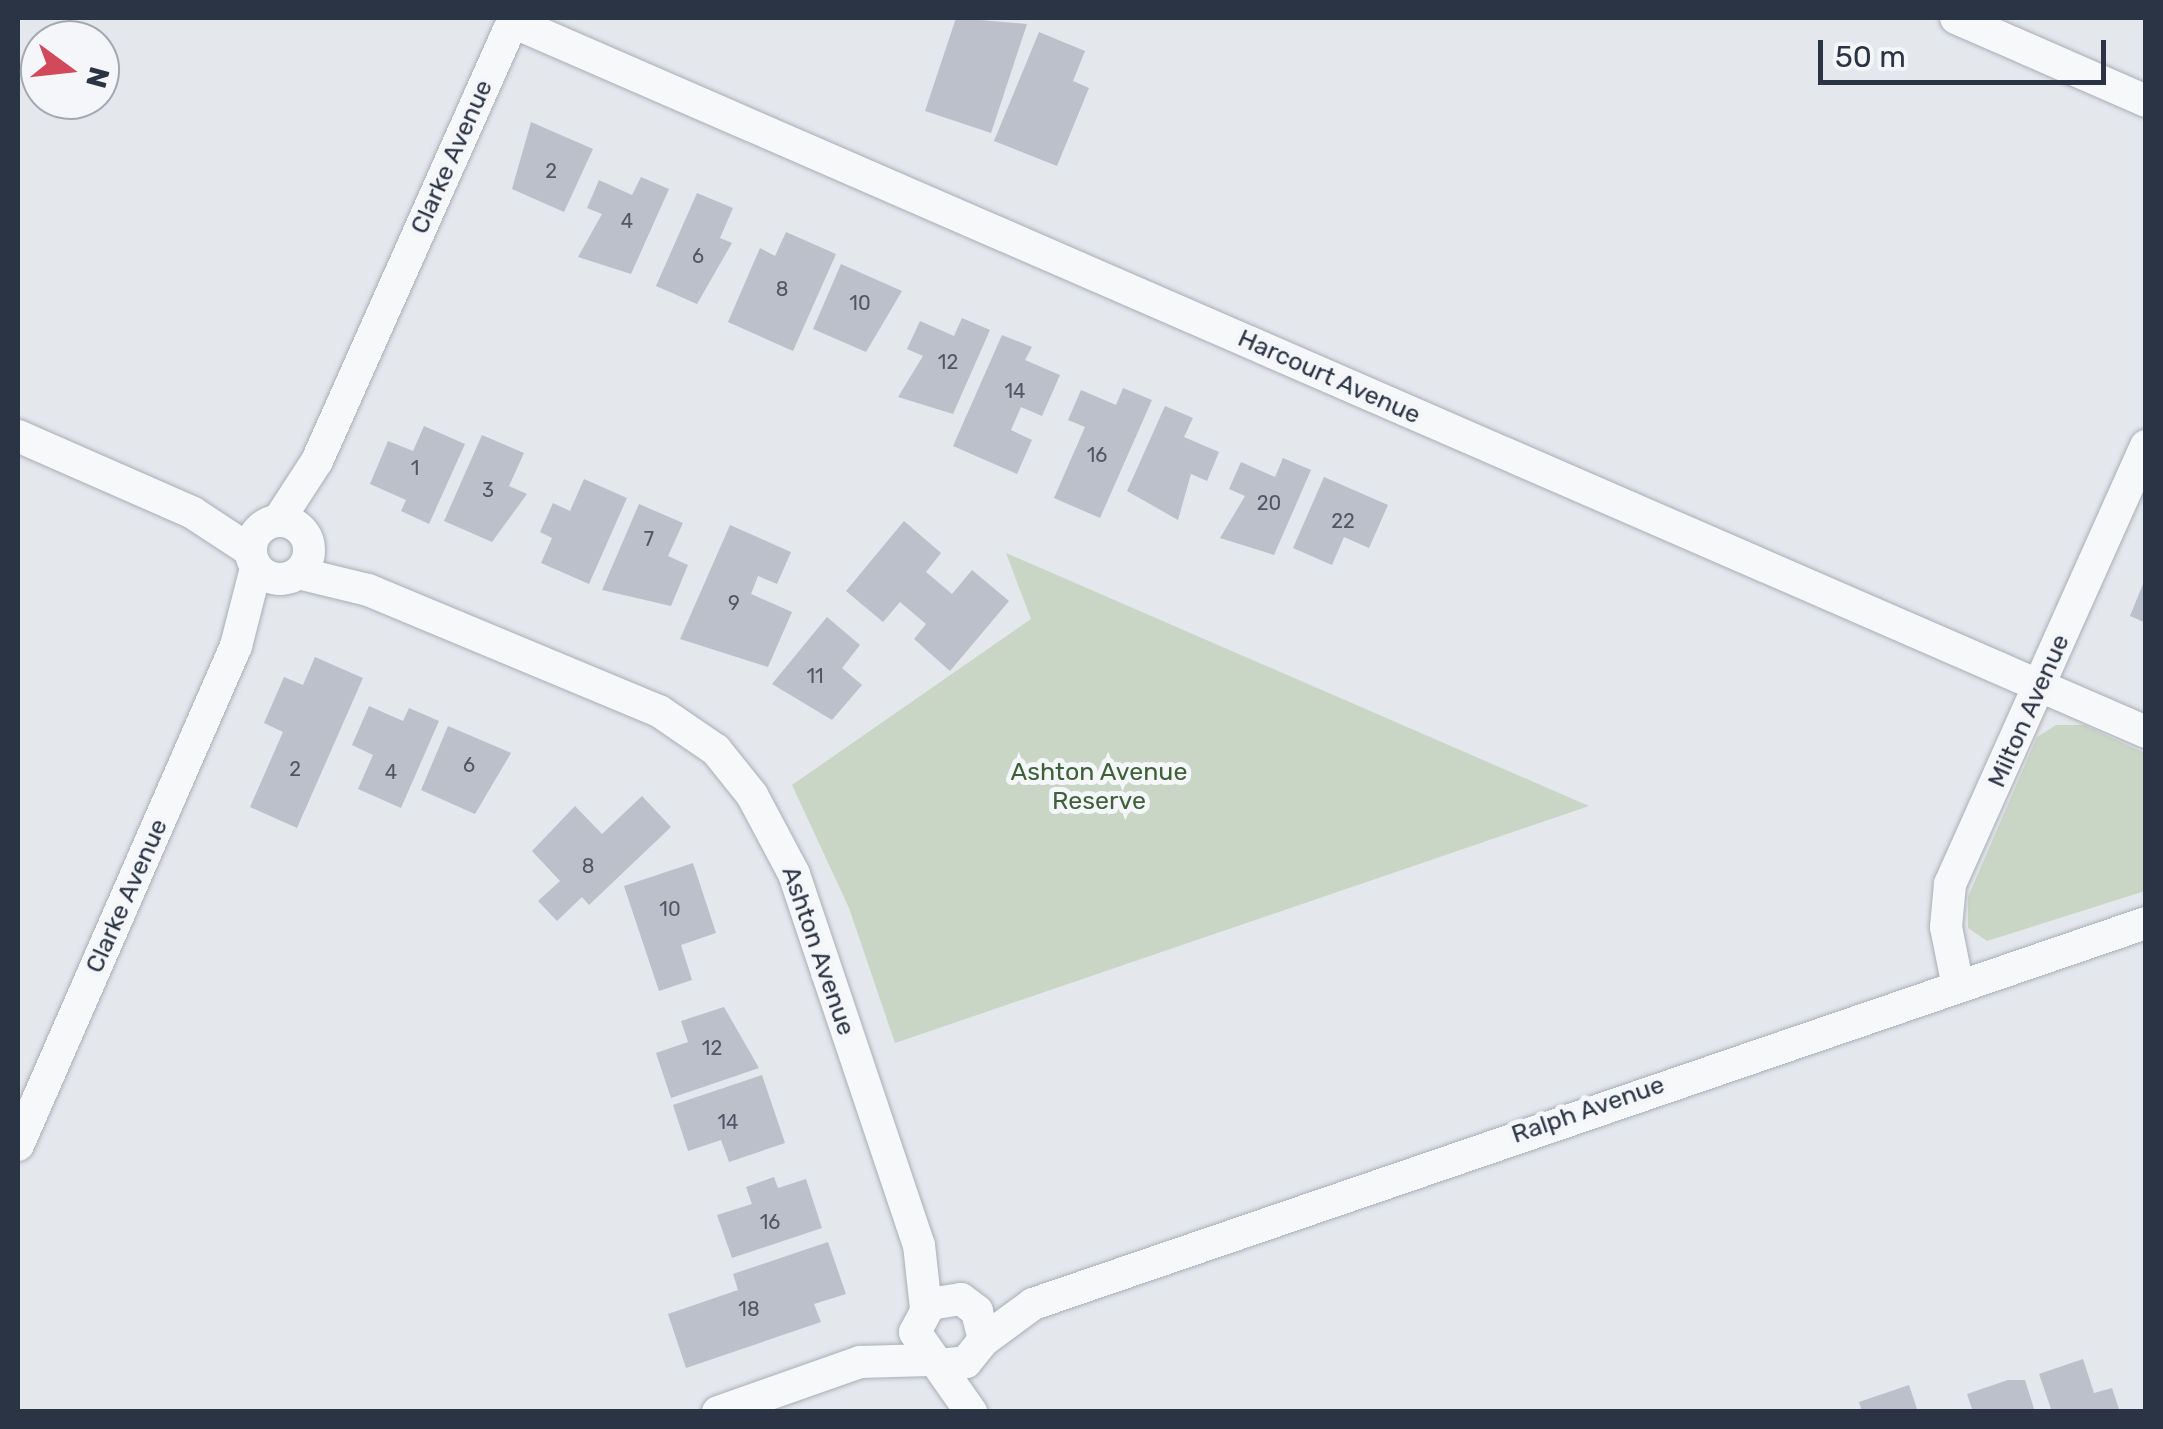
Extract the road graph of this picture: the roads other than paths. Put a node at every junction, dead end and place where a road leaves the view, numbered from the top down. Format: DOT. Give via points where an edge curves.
graph roads {
  1 [pos="1956,18"];
  2 [pos="514,20"];
  3 [pos="2146,100"];
  4 [pos="18,436"];
  5 [pos="2146,446"];
  6 [pos="280,551"];
  7 [pos="2040,686"];
  8 [pos="2146,732"];
  9 [pos="2146,923"];
  10 [pos="1957,982"];
  11 [pos="18,1145"];
  12 [pos="920,1245"];
  13 [pos="967,1303"];
  14 [pos="1033,1304"];
  15 [pos="922,1314"];
  16 [pos="979,1348"];
  17 [pos="860,1362"];
  18 [pos="934,1363"];
  19 [pos="718,1412"];
  20 [pos="970,1412"];
  21 [pos="979,1412"];
  1 -- 3 [label="street"];
  2 -- 6 [label="street, Clarke Avenue"];
  2 -- 7 [label="street, Harcourt Avenue"];
  4 -- 6 [label="street, Ashton Avenue"];
  5 -- 7 [label="street, Milton Avenue"];
  6 -- 11 [label="street, Clarke Avenue"];
  6 -- 12 [label="street, Ashton Avenue" via="658,711 716,750 752,796 794,874"];
  7 -- 8 [label="street, Harcourt Avenue"];
  7 -- 10 [label="street, Milton Avenue" via="1950,884 1946,927"];
  9 -- 10 [label="street, Ralph Avenue"];
  10 -- 14 [label="street, Ralph Avenue"];
  12 -- 13 [label="street, Ashton Avenue"];
  12 -- 15 [label="street, Ashton Avenue"];
  13 -- 14 [label="street, Ralph Avenue"];
  13 -- 15 [label="street, Ralph Avenue"];
  13 -- 16 [label="street, Ashton Avenue"];
  14 -- 16 [label="street, Ralph Avenue"];
  15 -- 17 [label="street"];
  15 -- 18 [label="street, Ashton Avenue"];
  16 -- 18 [label="street"];
  16 -- 21 [label="street"];
  17 -- 18 [label="street"];
  17 -- 19 [label="street"];
  18 -- 20 [label="street"];
}
